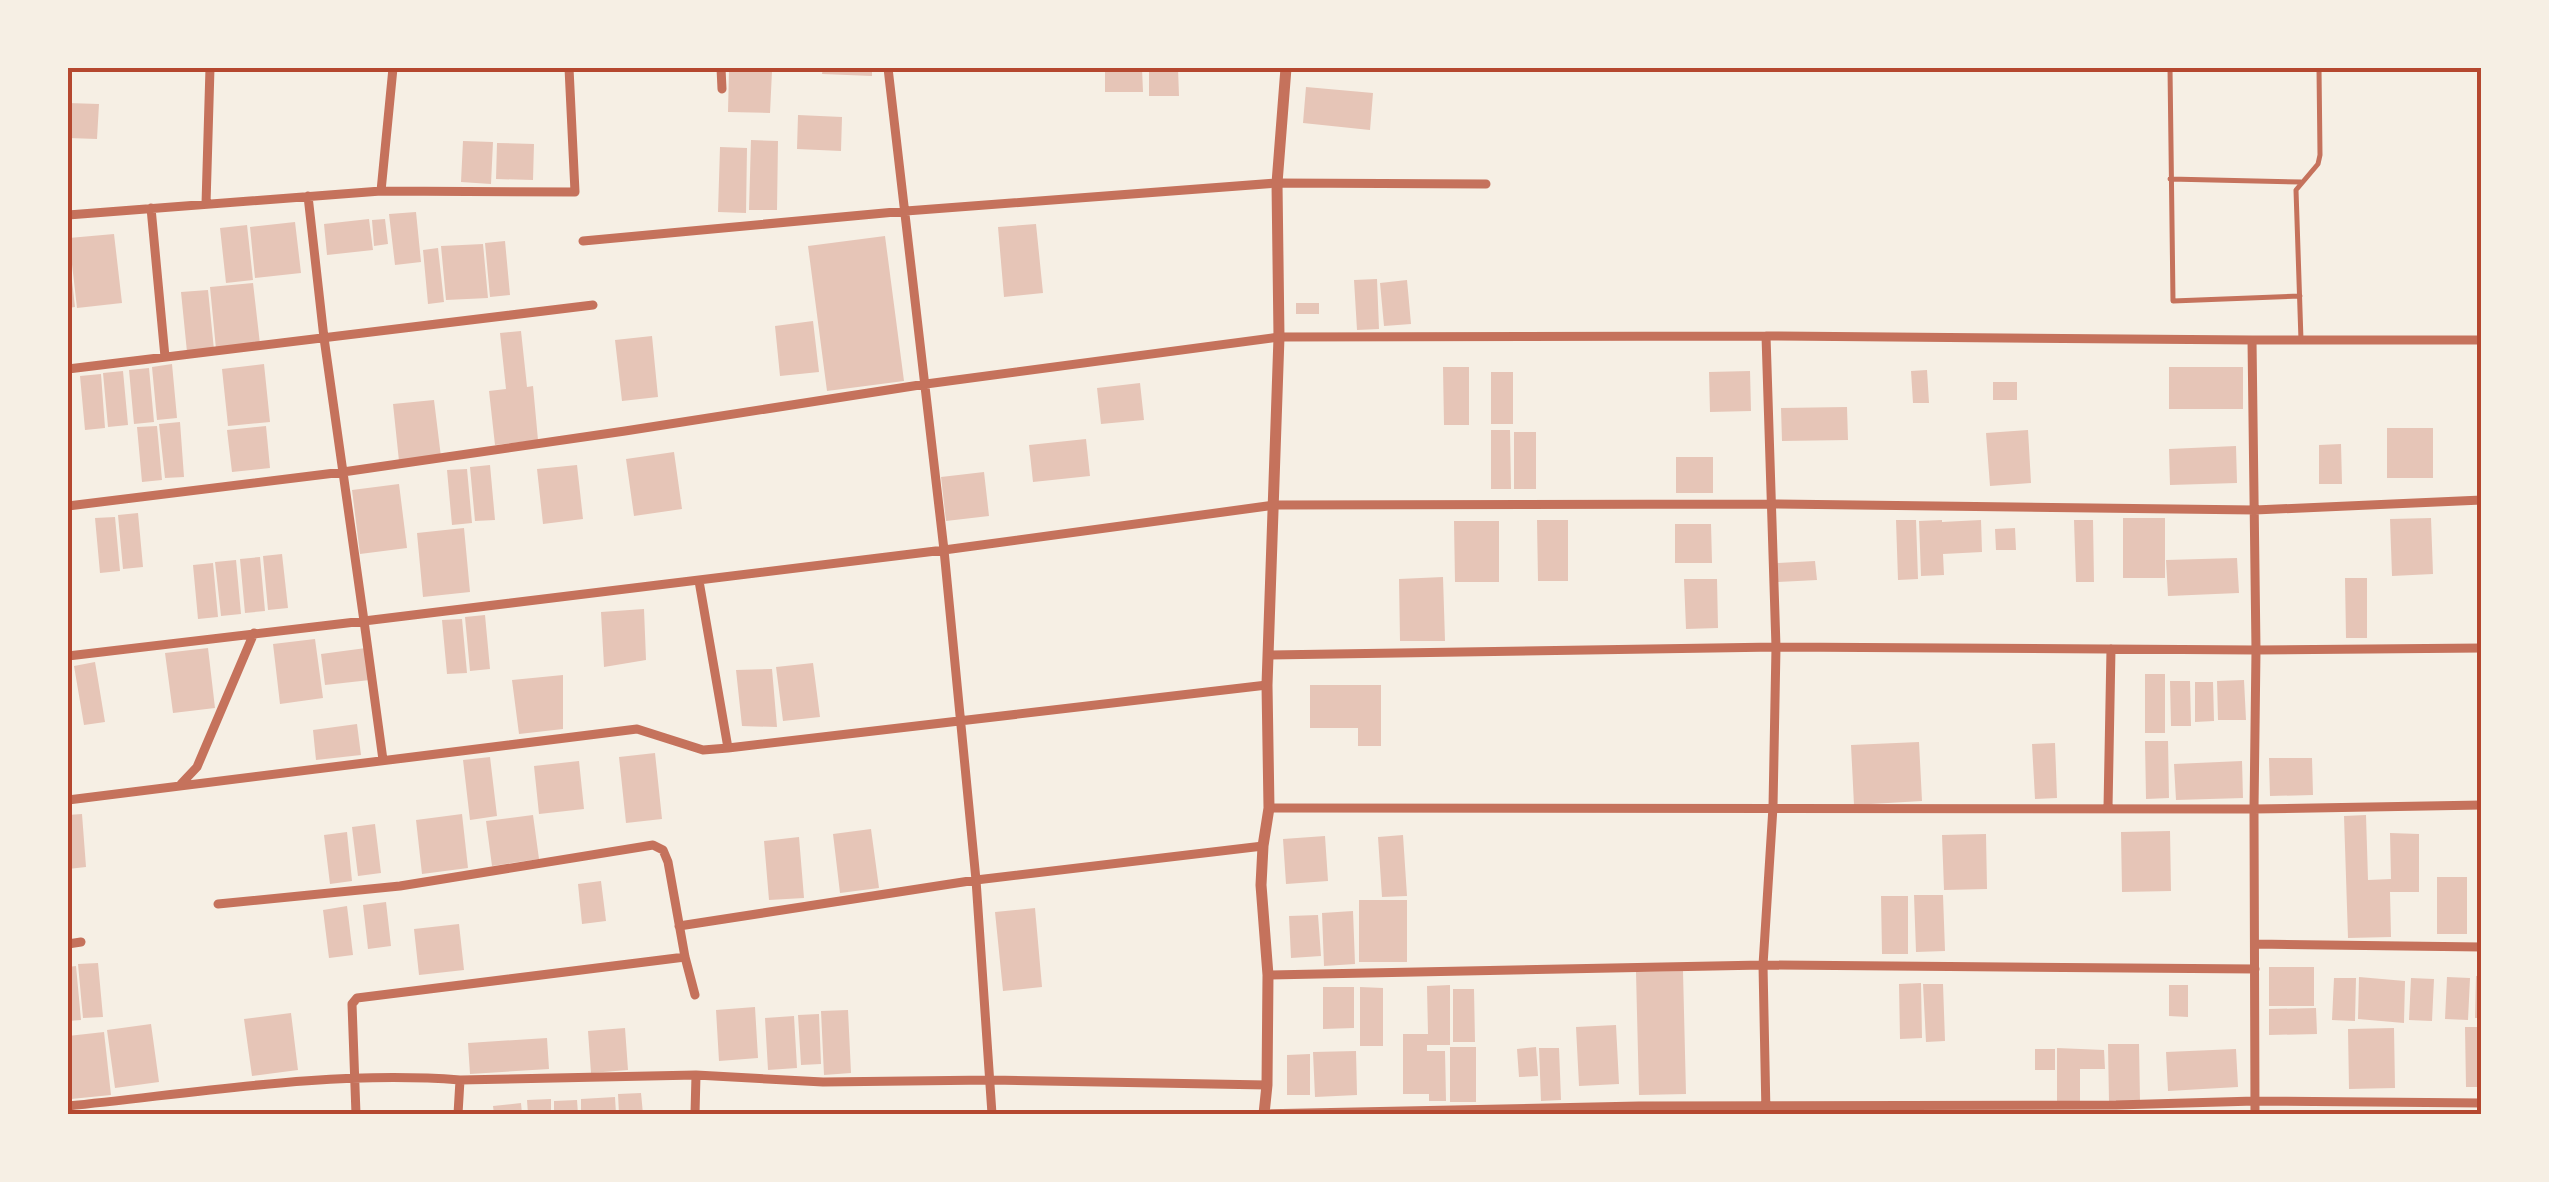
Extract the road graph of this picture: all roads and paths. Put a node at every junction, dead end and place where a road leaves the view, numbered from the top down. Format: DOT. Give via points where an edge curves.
graph roads {
  1 [pos="210,68"];
  2 [pos="394,68"];
  3 [pos="570,68"];
  4 [pos="721,68"];
  5 [pos="888,68"];
  6 [pos="1286,68"];
  7 [pos="2170,68"];
  8 [pos="2319,68"];
  9 [pos="722,89"];
  10 [pos="2170,179"];
  11 [pos="1277,182"];
  12 [pos="2301,182"];
  13 [pos="1486,184"];
  14 [pos="381,191"];
  15 [pos="308,196"];
  16 [pos="206,204"];
  17 [pos="151,208"];
  18 [pos="906,211"];
  19 [pos="68,215"];
  20 [pos="583,241"];
  21 [pos="2300,296"];
  22 [pos="593,305"];
  23 [pos="1766,336"];
  24 [pos="1279,337"];
  25 [pos="324,338"];
  26 [pos="2252,340"];
  27 [pos="2301,340"];
  28 [pos="2482,340"];
  29 [pos="165,357"];
  30 [pos="68,368"];
  31 [pos="926,384"];
  32 [pos="343,472"];
  33 [pos="2482,500"];
  34 [pos="1772,504"];
  35 [pos="1274,505"];
  36 [pos="68,506"];
  37 [pos="2255,510"];
  38 [pos="944,550"];
  39 [pos="700,581"];
  40 [pos="364,620"];
  41 [pos="254,633"];
  42 [pos="1776,647"];
  43 [pos="2482,648"];
  44 [pos="2111,649"];
  45 [pos="2256,650"];
  46 [pos="1268,655"];
  47 [pos="68,656"];
  48 [pos="1267,685"];
  49 [pos="959,720"];
  50 [pos="728,748"];
  51 [pos="383,760"];
  52 [pos="178,786"];
  53 [pos="68,800"];
  54 [pos="2482,805"];
  55 [pos="1269,808"];
  56 [pos="1773,808"];
  57 [pos="2108,808"];
  58 [pos="2254,809"];
  59 [pos="1263,846"];
  60 [pos="976,880"];
  61 [pos="218,904"];
  62 [pos="679,926"];
  63 [pos="82,942"];
  64 [pos="68,944"];
  65 [pos="2255,944"];
  66 [pos="2482,947"];
  67 [pos="685,957"];
  68 [pos="1762,965"];
  69 [pos="2255,969"];
  70 [pos="1268,975"];
  71 [pos="695,995"];
  72 [pos="354,1076"];
  73 [pos="696,1076"];
  74 [pos="460,1080"];
  75 [pos="991,1080"];
  76 [pos="1267,1086"];
  77 [pos="2255,1101"];
  78 [pos="2482,1103"];
  79 [pos="68,1106"];
  80 [pos="1766,1110"];
  81 [pos="356,1114"];
  82 [pos="458,1114"];
  83 [pos="694,1114"];
  84 [pos="992,1114"];
  85 [pos="1264,1114"];
  86 [pos="2255,1114"];
  1 -- 16 [label="street"];
  2 -- 14 [label="street"];
  3 -- 14 [label="street" via="576,192"];
  4 -- 9 [label="street"];
  5 -- 18 [label="street"];
  6 -- 11 [label="street"];
  7 -- 10 [label="lane"];
  8 -- 12 [label="lane" via="2320,154"];
  10 -- 12 [label="lane"];
  10 -- 21 [label="lane" via="2173,302"];
  11 -- 13 [label="street"];
  11 -- 18 [label="street"];
  11 -- 24 [label="street"];
  12 -- 21 [label="lane"];
  14 -- 15 [label="street"];
  15 -- 16 [label="street"];
  15 -- 25 [label="street"];
  16 -- 17 [label="street"];
  17 -- 19 [label="street"];
  17 -- 29 [label="street"];
  18 -- 20 [label="street"];
  18 -- 31 [label="street"];
  21 -- 27 [label="lane"];
  22 -- 25 [label="street"];
  23 -- 24 [label="street"];
  23 -- 26 [label="street"];
  23 -- 34 [label="street"];
  24 -- 31 [label="street"];
  24 -- 35 [label="street"];
  25 -- 29 [label="street"];
  25 -- 32 [label="street"];
  26 -- 27 [label="street"];
  26 -- 37 [label="street"];
  27 -- 28 [label="street"];
  29 -- 30 [label="street"];
  31 -- 32 [label="street"];
  31 -- 38 [label="street"];
  32 -- 36 [label="street"];
  32 -- 40 [label="street"];
  33 -- 37 [label="street"];
  34 -- 35 [label="street"];
  34 -- 37 [label="street"];
  34 -- 42 [label="street"];
  35 -- 38 [label="street"];
  35 -- 46 [label="street"];
  37 -- 45 [label="street"];
  38 -- 39 [label="street"];
  38 -- 49 [label="street"];
  39 -- 40 [label="street"];
  39 -- 50 [label="street"];
  40 -- 41 [label="street"];
  40 -- 51 [label="street"];
  41 -- 47 [label="street"];
  41 -- 52 [label="street" via="198,768"];
  42 -- 44 [label="street"];
  42 -- 46 [label="street"];
  42 -- 56 [label="street"];
  43 -- 45 [label="street"];
  44 -- 45 [label="street"];
  44 -- 57 [label="street"];
  45 -- 58 [label="street"];
  46 -- 48 [label="street"];
  48 -- 49 [label="street"];
  48 -- 55 [label="street"];
  49 -- 50 [label="street"];
  49 -- 60 [label="street"];
  50 -- 51 [label="street" via="703,750 637,729"];
  51 -- 52 [label="street"];
  52 -- 53 [label="street"];
  54 -- 58 [label="street"];
  55 -- 56 [label="street"];
  55 -- 59 [label="street"];
  56 -- 57 [label="street"];
  56 -- 68 [label="street"];
  57 -- 58 [label="street"];
  58 -- 65 [label="street"];
  59 -- 60 [label="street"];
  59 -- 70 [label="street"];
  60 -- 62 [label="street"];
  60 -- 75 [label="street"];
  61 -- 62 [label="street" via="400,886 652,845 668,862"];
  62 -- 67 [label="street"];
  63 -- 64 [label="street"];
  65 -- 66 [label="street"];
  65 -- 69 [label="street"];
  67 -- 71 [label="street"];
  67 -- 72 [label="street" via="357,998"];
  68 -- 69 [label="street"];
  68 -- 70 [label="street"];
  68 -- 80 [label="street"];
  69 -- 77 [label="street"];
  70 -- 76 [label="street"];
  72 -- 74 [label="street"];
  72 -- 79 [label="street"];
  72 -- 81 [label="street"];
  73 -- 74 [label="street"];
  73 -- 75 [label="street"];
  73 -- 83 [label="street"];
  74 -- 82 [label="street"];
  75 -- 76 [label="street"];
  75 -- 84 [label="street"];
  76 -- 85 [label="street"];
  77 -- 78 [label="street"];
  77 -- 80 [label="street"];
  77 -- 86 [label="street"];
  80 -- 85 [label="street" via="1639,1106"];
}
